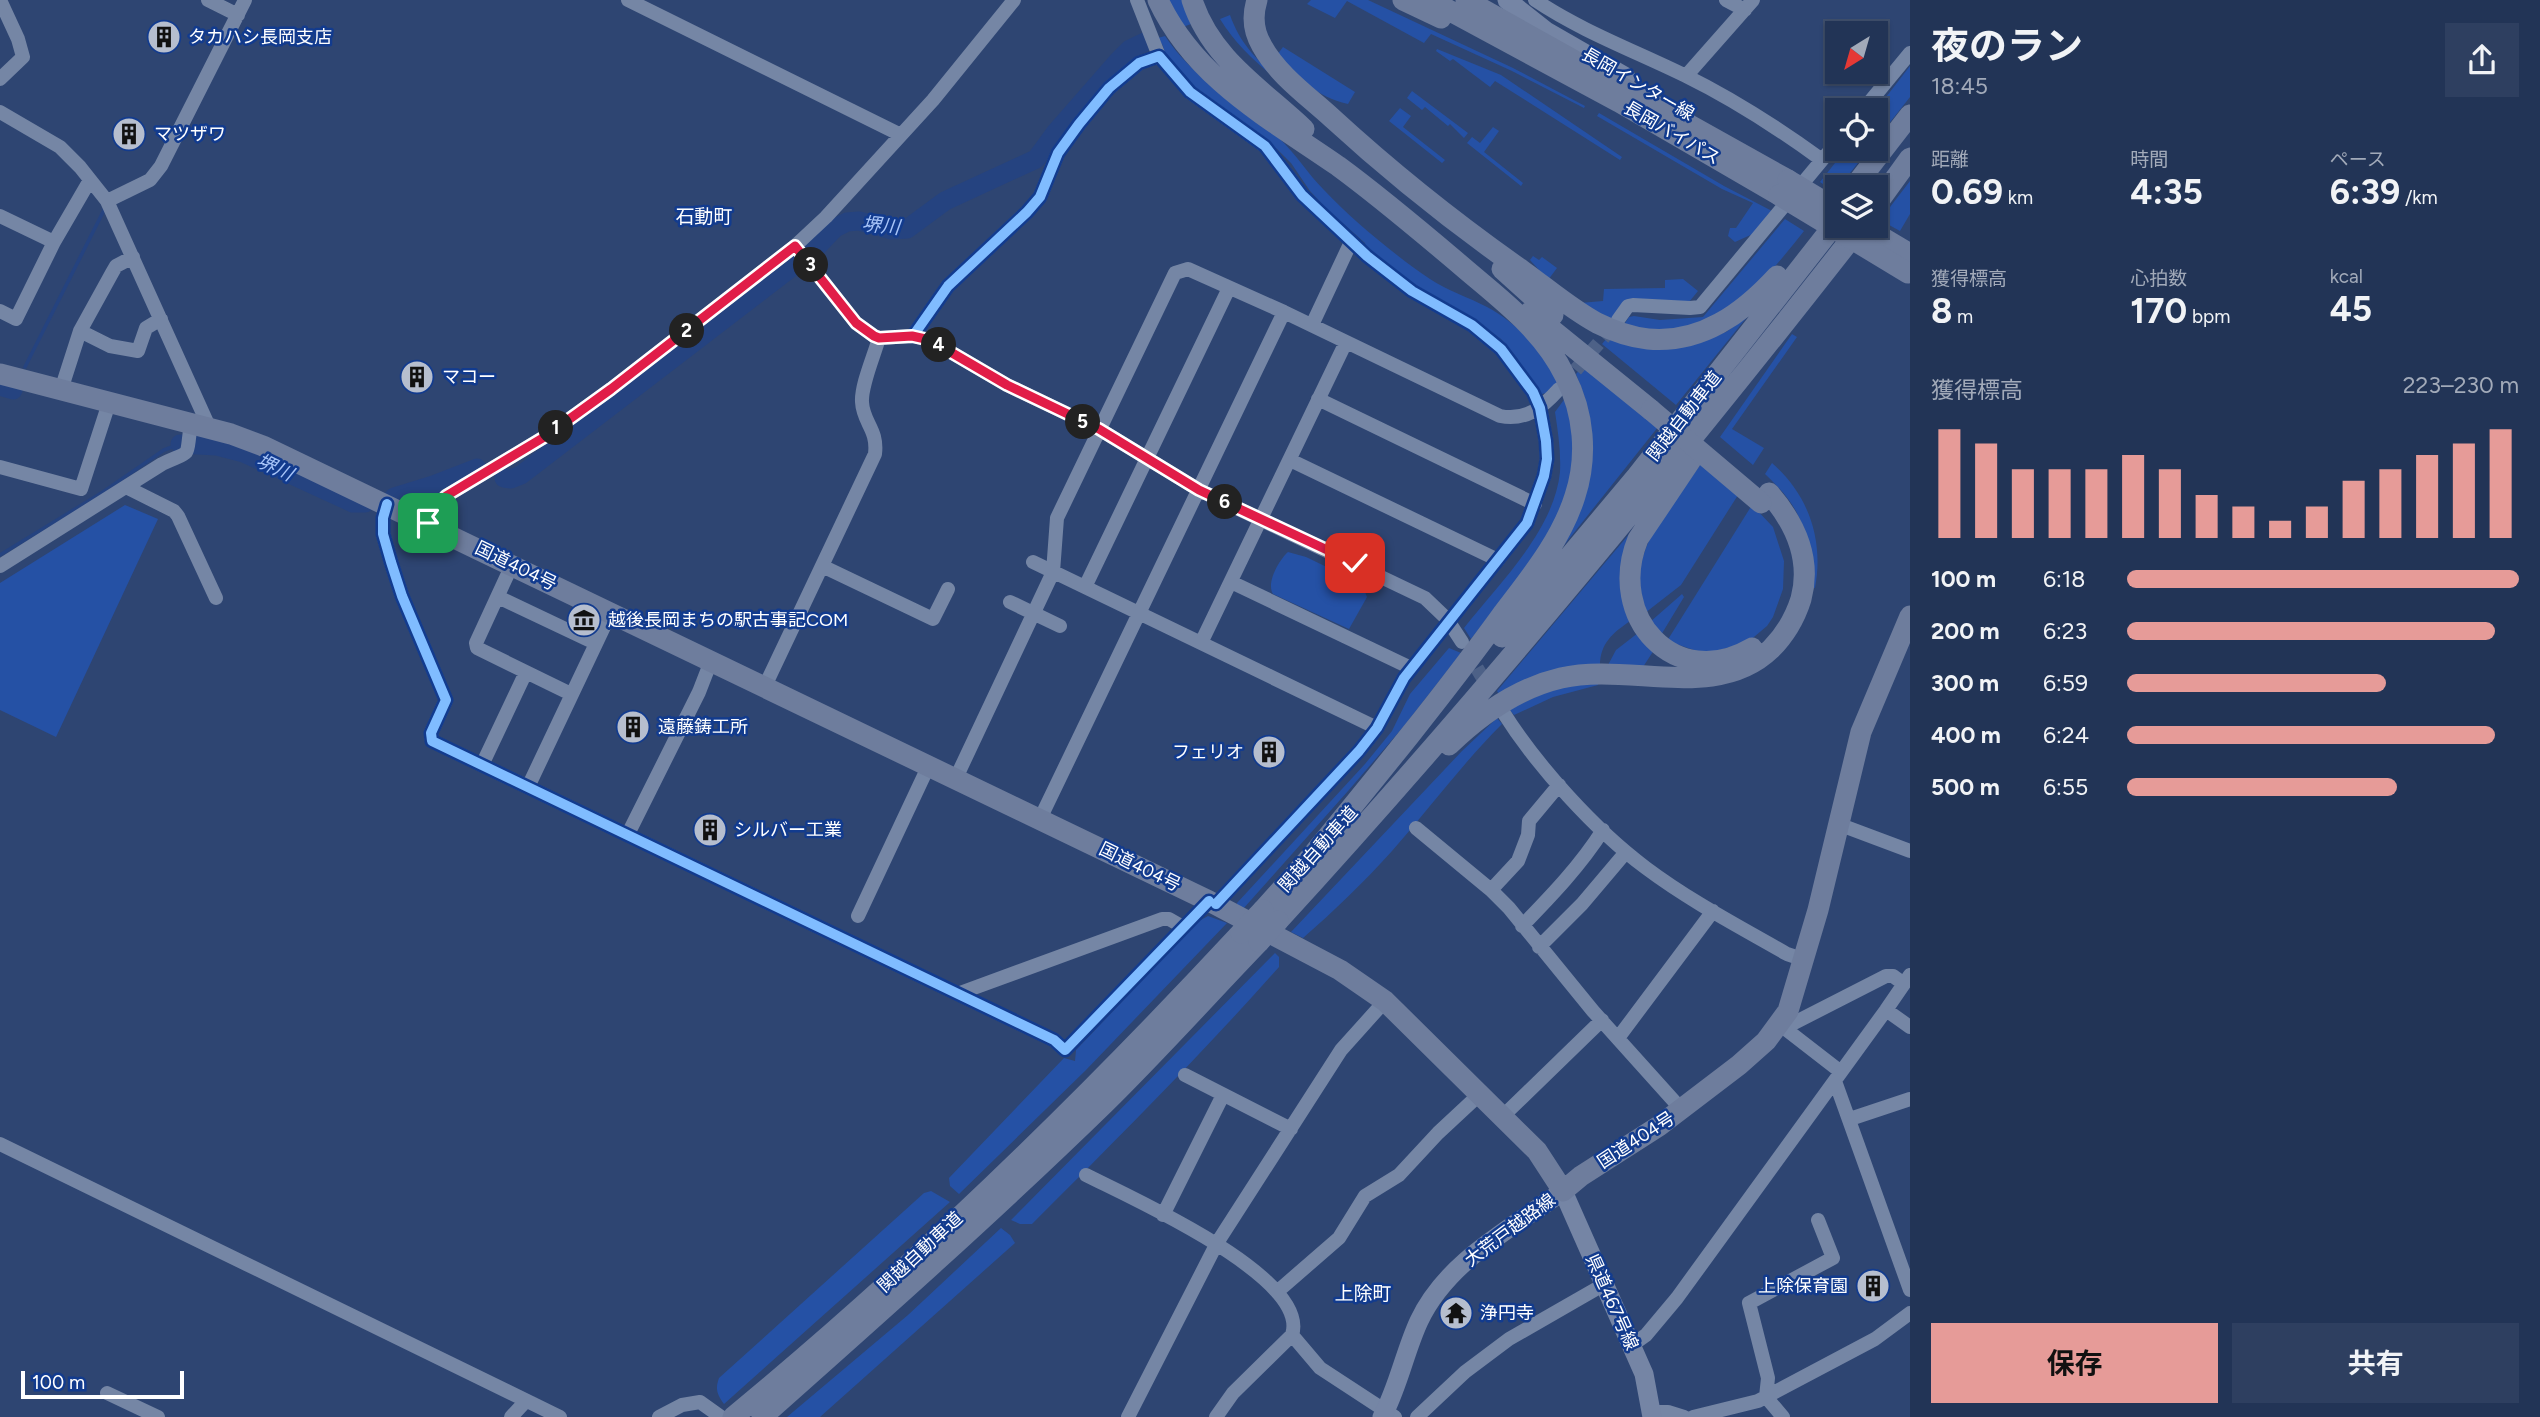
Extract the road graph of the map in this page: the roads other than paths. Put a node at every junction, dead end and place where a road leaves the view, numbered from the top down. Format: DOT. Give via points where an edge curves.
graph roads {
  1 [pos="0,0"];
  2 [pos="208,0"];
  3 [pos="245,0"];
  4 [pos="628,0"];
  5 [pos="1014,0"];
  6 [pos="1136,0"];
  7 [pos="1158,0"];
  8 [pos="1192,0"];
  9 [pos="1205,0"];
  10 [pos="1257,0"];
  11 [pos="1404,0"];
  12 [pos="1430,0"];
  13 [pos="1466,0"];
  14 [pos="1507,0"];
  15 [pos="1535,0"];
  16 [pos="1726,0"];
  17 [pos="1749,5"];
  18 [pos="238,15"];
  19 [pos="1910,53"];
  20 [pos="1158,56"];
  21 [pos="1686,76"];
  22 [pos="1574,77"];
  23 [pos="0,79"];
  24 [pos="1873,98"];
  25 [pos="0,113"];
  26 [pos="1910,116"];
  27 [pos="1910,127"];
  28 [pos="901,135"];
  29 [pos="1373,156"];
  30 [pos="1825,156"];
  31 [pos="1910,159"];
  32 [pos="1822,160"];
  33 [pos="1769,169"];
  34 [pos="1863,175"];
  35 [pos="1872,175"];
  36 [pos="90,180"];
  37 [pos="1356,180"];
  38 [pos="1783,187"];
  39 [pos="1888,189"];
  40 [pos="107,201"];
  41 [pos="1825,204"];
  42 [pos="0,216"];
  43 [pos="1450,219"];
  44 [pos="1825,223"];
  45 [pos="1825,236"];
  46 [pos="1852,238"];
  47 [pos="1876,238"];
  48 [pos="1431,241"];
  49 [pos="54,242"];
  50 [pos="1350,242"];
  51 [pos="802,254"];
  52 [pos="133,257"];
  53 [pos="1909,267"];
  54 [pos="1229,288"];
  55 [pos="1796,309"];
  56 [pos="0,311"];
  57 [pos="1284,312"];
  58 [pos="161,319"];
  59 [pos="1618,320"];
  60 [pos="1312,325"];
  61 [pos="80,331"];
  62 [pos="912,336"];
  63 [pos="879,338"];
  64 [pos="1346,342"];
  65 [pos="0,374"];
  66 [pos="61,390"];
  67 [pos="1559,390"];
  68 [pos="1318,399"];
  69 [pos="109,403"];
  70 [pos="1655,406"];
  71 [pos="1540,408"];
  72 [pos="1099,429"];
  73 [pos="195,435"];
  74 [pos="1148,459"];
  75 [pos="1290,460"];
  76 [pos="0,467"];
  77 [pos="126,487"];
  78 [pos="1199,490"];
  79 [pos="1765,498"];
  80 [pos="387,504"];
  81 [pos="1535,505"];
  82 [pos="1260,519"];
  83 [pos="428,523"];
  84 [pos="1498,560"];
  85 [pos="1033,562"];
  86 [pos="512,565"];
  87 [pos="0,566"];
  88 [pos="822,566"];
  89 [pos="1053,572"];
  90 [pos="1231,582"];
  91 [pos="1085,587"];
  92 [pos="948,589"];
  93 [pos="498,597"];
  94 [pos="216,598"];
  95 [pos="1010,602"];
  96 [pos="611,612"];
  97 [pos="1032,614"];
  98 [pos="1139,614"];
  99 [pos="1910,616"];
  100 [pos="1449,623"];
  101 [pos="1060,626"];
  102 [pos="1462,642"];
  103 [pos="1905,642"];
  104 [pos="595,643"];
  105 [pos="1201,643"];
  106 [pos="711,661"];
  107 [pos="1412,668"];
  108 [pos="526,672"];
  109 [pos="765,686"];
  110 [pos="571,694"];
  111 [pos="1503,712"];
  112 [pos="1377,728"];
  113 [pos="482,765"];
  114 [pos="929,765"];
  115 [pos="956,778"];
  116 [pos="1559,785"];
  117 [pos="528,787"];
  118 [pos="1040,819"];
  119 [pos="1838,824"];
  120 [pos="1416,828"];
  121 [pos="1603,830"];
  122 [pos="628,834"];
  123 [pos="1910,851"];
  124 [pos="1315,852"];
  125 [pos="1626,852"];
  126 [pos="1490,890"];
  127 [pos="1212,902"];
  128 [pos="1713,911"];
  129 [pos="1271,915"];
  130 [pos="858,916"];
  131 [pos="1522,926"];
  132 [pos="1183,928"];
  133 [pos="1539,947"];
  134 [pos="1802,959"];
  135 [pos="1907,979"];
  136 [pos="960,993"];
  137 [pos="1385,1001"];
  138 [pos="1886,1010"];
  139 [pos="1602,1020"];
  140 [pos="1779,1024"];
  141 [pos="1910,1027"];
  142 [pos="1618,1038"];
  143 [pos="1185,1075"];
  144 [pos="1838,1077"];
  145 [pos="1481,1093"];
  146 [pos="1223,1095"];
  147 [pos="1910,1099"];
  148 [pos="1682,1110"];
  149 [pos="1503,1116"];
  150 [pos="1850,1119"];
  151 [pos="1291,1129"];
  152 [pos="0,1144"];
  153 [pos="1086,1175"];
  154 [pos="1563,1191"];
  155 [pos="1163,1215"];
  156 [pos="1818,1220"];
  157 [pos="1217,1243"];
  158 [pos="1603,1285"];
  159 [pos="1910,1290"];
  160 [pos="1278,1291"];
  161 [pos="1910,1313"];
  162 [pos="1292,1335"];
  163 [pos="1632,1345"];
  164 [pos="107,1393"];
  165 [pos="1766,1396"];
  166 [pos="525,1402"];
  167 [pos="746,1414"];
  168 [pos="1387,1415"];
  169 [pos="1652,1415"];
  170 [pos="158,1417"];
  171 [pos="511,1417"];
  172 [pos="560,1417"];
  173 [pos="659,1417"];
  174 [pos="721,1417"];
  175 [pos="1128,1417"];
  176 [pos="1216,1417"];
  177 [pos="1417,1417"];
  178 [pos="1684,1417"];
  179 [pos="1693,1417"];
  180 [pos="1783,1417"];
  1 -- 23 [label="street" via="23,57"];
  2 -- 18 [label="street"];
  3 -- 18 [label="street"];
  4 -- 28 [label="street"];
  5 -- 28 [label="street"];
  6 -- 20 [label="street"];
  7 -- 37 [label="highway" via="1177,36 1209,73"];
  8 -- 37 [label="highway" via="1205,32 1228,63"];
  9 -- 29 [label="highway" via="1218,31 1244,62"];
  10 -- 29 [label="highway" via="1254,25 1262,47 1290,80"];
  11 -- 22 [label="highway"];
  12 -- 22 [label="highway, 長岡バイパス"];
  13 -- 33 [label="highway, 長岡バイパス"];
  14 -- 33 [label="main road, 長岡インター線" via="1546,31 1704,122"];
  15 -- 21 [label="street"];
  16 -- 17 [label="street"];
  17 -- 21 [label="street"];
  18 -- 40 [label="street" via="161,166 150,180"];
  19 -- 24 [label="street"];
  20 -- 50 [label="street" via="1190,92 1265,146 1302,195"];
  20 -- 62 [label="street" via="1139,62 1103,96 1058,153 1040,197 948,286"];
  21 -- 32 [label="street" via="1776,127"];
  22 -- 38 [label="highway, 長岡バイパス"];
  25 -- 36 [label="street" via="60,147"];
  26 -- 34 [label="highway"];
  27 -- 35 [label="highway"];
  28 -- 51 [label="street" via="834,208"];
  29 -- 43 [label="highway"];
  30 -- 32 [label="street"];
  31 -- 39 [label="highway"];
  32 -- 59 [label="street" via="1700,307 1633,305"];
  33 -- 38 [label="highway, 長岡バイパス"];
  36 -- 40 [label="street"];
  36 -- 49 [label="street"];
  37 -- 48 [label="highway"];
  38 -- 41 [label="highway, 長岡バイパス, bridge"];
  38 -- 53 [label="highway, 長岡バイパス, bridge"];
  40 -- 52 [label="street"];
  42 -- 49 [label="street"];
  43 -- 44 [label="highway" via="1599,324 1623,334 1663,339 1703,331 1749,305"];
  43 -- 70 [label="highway"];
  45 -- 124 [label="highway, 関越自動車道" via="1628,486"];
  46 -- 55 [label="highway, 関越自動車道"];
  47 -- 53 [label="highway, 長岡バイパス"];
  48 -- 70 [label="highway"];
  48 -- 124 [label="highway" via="1519,315 1556,359 1578,408 1583,443 1580,476 1564,525 1535,569"];
  49 -- 56 [label="street" via="16,319"];
  50 -- 60 [label="street"];
  50 -- 71 [label="street" via="1412,291 1487,337 1510,359"];
  51 -- 63 [label="street" via="856,323"];
  51 -- 83 [label="street" via="546,436 446,496"];
  52 -- 58 [label="street"];
  52 -- 61 [label="street" via="113,269"];
  54 -- 57 [label="street"];
  54 -- 72 [label="street" via="1188,270 1175,273"];
  54 -- 74 [label="street"];
  55 -- 79 [label="highway" via="1638,539 1628,576 1631,601 1641,624 1678,656 1718,660 1741,654 1777,622 1791,587 1791,562"];
  55 -- 129 [label="highway, 関越自動車道" via="1400,785"];
  57 -- 60 [label="street"];
  57 -- 78 [label="street"];
  58 -- 61 [label="street" via="146,328 138,351 110,346"];
  58 -- 73 [label="street"];
  60 -- 64 [label="street"];
  61 -- 66 [label="street"];
  62 -- 63 [label="street"];
  62 -- 72 [label="street" via="930,340 1007,385"];
  63 -- 88 [label="street" via="861,399 874,432 875,454"];
  64 -- 68 [label="street"];
  64 -- 71 [label="street" via="1500,416 1524,417"];
  65 -- 66 [label="highway, 国道404号"];
  66 -- 69 [label="highway, 国道404号"];
  67 -- 71 [label="street"];
  68 -- 75 [label="street"];
  68 -- 81 [label="street"];
  69 -- 73 [label="highway, 国道404号"];
  69 -- 76 [label="street" via="81,489"];
  70 -- 79 [label="highway, bridge"];
  71 -- 81 [label="street" via="1547,459"];
  72 -- 74 [label="street"];
  72 -- 89 [label="street" via="1058,518"];
  73 -- 77 [label="street" via="183,457 162,464"];
  73 -- 80 [label="highway, 国道404号" via="263,446"];
  74 -- 78 [label="street"];
  74 -- 91 [label="street"];
  75 -- 82 [label="street"];
  75 -- 84 [label="street"];
  77 -- 87 [label="street"];
  77 -- 94 [label="street" via="174,511"];
  78 -- 82 [label="street"];
  78 -- 98 [label="street"];
  79 -- 129 [label="highway" via="1784,511 1797,534 1805,571 1793,620 1766,654 1715,677 1582,674 1511,697 1451,743 1307,896"];
  80 -- 83 [label="highway, 国道404号"];
  80 -- 113 [label="street" via="383,534 391,562 446,700 431,733 432,741"];
  81 -- 84 [label="street"];
  82 -- 90 [label="street"];
  82 -- 100 [label="street" via="1425,597"];
  83 -- 86 [label="highway, 国道404号"];
  84 -- 100 [label="street"];
  85 -- 89 [label="street"];
  86 -- 93 [label="street"];
  86 -- 96 [label="highway, 国道404号"];
  88 -- 92 [label="street" via="933,619"];
  88 -- 109 [label="street"];
  89 -- 91 [label="street"];
  89 -- 97 [label="street"];
  90 -- 105 [label="street"];
  90 -- 107 [label="street"];
  91 -- 98 [label="street"];
  93 -- 104 [label="street"];
  93 -- 108 [label="street" via="477,648"];
  95 -- 97 [label="street"];
  96 -- 104 [label="street"];
  96 -- 106 [label="highway, 国道404号"];
  97 -- 101 [label="street"];
  97 -- 115 [label="street"];
  98 -- 105 [label="street"];
  98 -- 118 [label="street"];
  99 -- 103 [label="highway, 国道404号"];
  100 -- 102 [label="street"];
  100 -- 107 [label="street"];
  103 -- 119 [label="highway, 国道404号" via="1861,732"];
  104 -- 110 [label="street"];
  105 -- 112 [label="street"];
  106 -- 109 [label="highway, 国道404号"];
  106 -- 122 [label="street"];
  107 -- 112 [label="street"];
  108 -- 110 [label="street"];
  108 -- 113 [label="street"];
  109 -- 114 [label="highway, 国道404号"];
  110 -- 117 [label="street"];
  111 -- 116 [label="street"];
  112 -- 127 [label="street" via="1340,773"];
  113 -- 117 [label="street"];
  114 -- 115 [label="highway, 国道404号"];
  114 -- 130 [label="street"];
  115 -- 118 [label="highway, 国道404号"];
  116 -- 121 [label="street"];
  116 -- 126 [label="street" via="1529,821 1518,861"];
  117 -- 122 [label="street"];
  118 -- 127 [label="highway, 国道404号"];
  119 -- 123 [label="street"];
  119 -- 134 [label="highway, 国道404号"];
  120 -- 126 [label="street"];
  121 -- 125 [label="street"];
  121 -- 131 [label="street" via="1564,884"];
  122 -- 136 [label="street"];
  124 -- 129 [label="highway, 関越自動車道"];
  125 -- 128 [label="street"];
  125 -- 133 [label="street"];
  126 -- 131 [label="street"];
  127 -- 132 [label="street"];
  127 -- 137 [label="highway, 国道404号" via="1340,970"];
  128 -- 134 [label="street"];
  128 -- 142 [label="street"];
  129 -- 167 [label="highway, 関越自動車道, bridge" via="1023,1156"];
  131 -- 133 [label="street"];
  132 -- 136 [label="street" via="1162,919"];
  132 -- 136 [label="street" via="1065,1050 1054,1040"];
  133 -- 139 [label="street"];
  134 -- 140 [label="highway, 国道404号" via="1788,1011"];
  135 -- 138 [label="street"];
  135 -- 140 [label="street" via="1886,976 1794,1023"];
  137 -- 145 [label="highway, 国道404号"];
  137 -- 151 [label="street" via="1341,1050"];
  138 -- 141 [label="street"];
  138 -- 144 [label="street"];
  139 -- 142 [label="street"];
  139 -- 149 [label="street"];
  140 -- 144 [label="street"];
  140 -- 148 [label="highway, 国道404号" via="1755,1052"];
  142 -- 148 [label="street"];
  143 -- 146 [label="street"];
  144 -- 150 [label="street"];
  144 -- 163 [label="street" via="1677,1298"];
  145 -- 149 [label="highway, 国道404号"];
  145 -- 160 [label="street" via="1399,1175 1365,1196 1339,1238"];
  146 -- 151 [label="street"];
  146 -- 155 [label="street"];
  147 -- 150 [label="street"];
  148 -- 154 [label="highway, 国道404号"];
  149 -- 154 [label="highway, 国道404号" via="1537,1151"];
  150 -- 159 [label="street"];
  151 -- 157 [label="street"];
  152 -- 166 [label="street"];
  153 -- 155 [label="street"];
  154 -- 158 [label="main road, 県道467号線"];
  154 -- 168 [label="main road, 大荒戸越路線" via="1479,1251 1439,1290 1420,1318"];
  155 -- 157 [label="street"];
  156 -- 165 [label="street" via="1833,1258 1749,1303 1768,1378"];
  157 -- 160 [label="street"];
  157 -- 175 [label="street"];
  158 -- 163 [label="main road, 県道467号線"];
  158 -- 177 [label="street" via="1509,1339"];
  160 -- 162 [label="street" via="1294,1322"];
  161 -- 165 [label="street" via="1875,1339"];
  162 -- 168 [label="street" via="1320,1367"];
  162 -- 176 [label="street" via="1233,1393"];
  163 -- 169 [label="main road, 県道467号線" via="1644,1374"];
  164 -- 170 [label="street"];
  165 -- 179 [label="street"];
  165 -- 180 [label="street"];
  166 -- 171 [label="street"];
  166 -- 172 [label="street"];
  169 -- 178 [label="street" via="1668,1412"];
  173 -- 174 [label="street" via="699,1402"];
}
